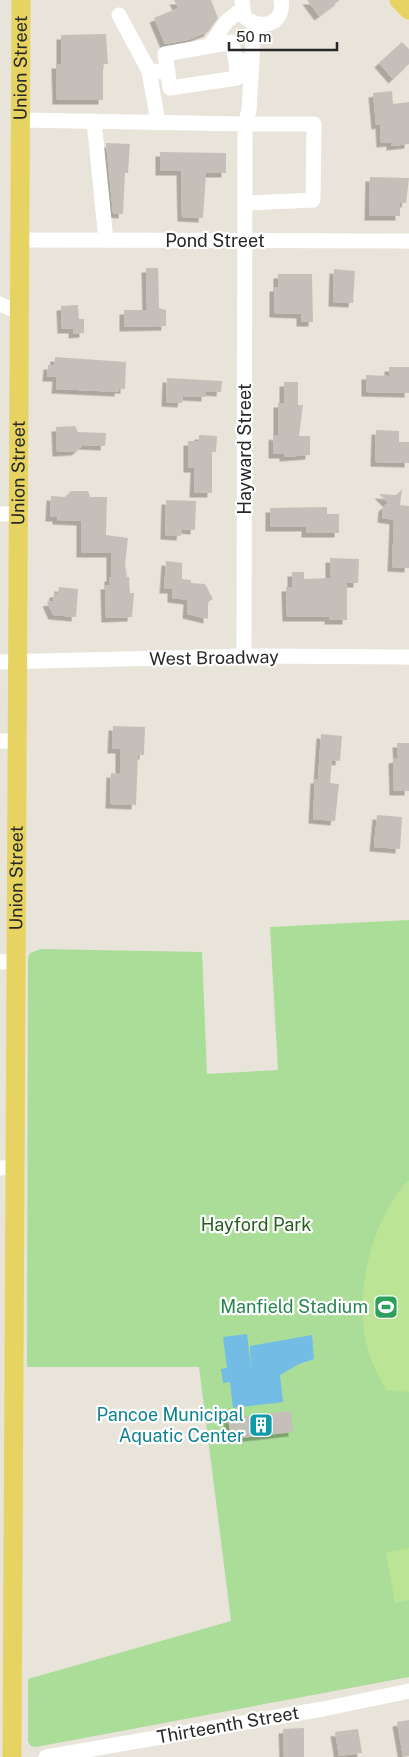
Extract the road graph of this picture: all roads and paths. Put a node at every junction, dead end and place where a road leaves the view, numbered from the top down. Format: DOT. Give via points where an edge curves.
graph roads {
  1 [pos="22,0"];
  2 [pos="281,0"];
  3 [pos="399,0"];
  4 [pos="242,5"];
  5 [pos="409,10"];
  6 [pos="119,15"];
  7 [pos="254,24"];
  8 [pos="210,45"];
  9 [pos="252,60"];
  10 [pos="236,61"];
  11 [pos="149,71"];
  12 [pos="168,72"];
  13 [pos="21,120"];
  14 [pos="94,121"];
  15 [pos="158,122"];
  16 [pos="245,124"];
  17 [pos="246,203"];
  18 [pos="20,240"];
  19 [pos="106,240"];
  20 [pos="246,241"];
  21 [pos="409,241"];
  22 [pos="0,304"];
  23 [pos="20,312"];
  24 [pos="0,514"];
  25 [pos="19,514"];
  26 [pos="244,656"];
  27 [pos="409,657"];
  28 [pos="9,662"];
  29 [pos="9,741"];
  30 [pos="8,962"];
  31 [pos="8,1167"];
  32 [pos="7,1378"];
  33 [pos="7,1581"];
  34 [pos="409,1691"];
  35 [pos="6,1738"];
  36 [pos="12,1757"];
  37 [pos="46,1757"];
  1 -- 13 [label="main road, Union Street"];
  2 -- 7 [label="street" via="282,10 274,21 261,26"];
  3 -- 5 [label="main road"];
  4 -- 7 [label="street" via="244,16"];
  4 -- 8 [label="street"];
  6 -- 11 [label="street"];
  7 -- 9 [label="street, Hayward Street"];
  8 -- 10 [label="street" via="232,42"];
  8 -- 12 [label="street" via="165,54"];
  9 -- 10 [label="street"];
  9 -- 16 [label="street, Hayward Street" via="250,110"];
  10 -- 12 [label="street" via="236,78 170,88"];
  11 -- 12 [label="street"];
  11 -- 15 [label="street"];
  13 -- 14 [label="street"];
  13 -- 18 [label="main road, Union Street"];
  14 -- 15 [label="street"];
  14 -- 19 [label="street"];
  15 -- 16 [label="street"];
  16 -- 17 [label="street, Hayward Street"];
  16 -- 17 [label="street" via="314,124 313,200"];
  17 -- 20 [label="street, Hayward Street"];
  18 -- 19 [label="street, Pond Street"];
  18 -- 23 [label="main road, Union Street"];
  19 -- 20 [label="street, Pond Street"];
  20 -- 21 [label="street, Pond Street"];
  20 -- 26 [label="street, Hayward Street"];
  22 -- 23 [label="street"];
  23 -- 25 [label="main road, Union Street"];
  24 -- 25 [label="street"];
  25 -- 28 [label="main road, Union Street"];
  26 -- 27 [label="street, West Broadway"];
  26 -- 28 [label="street, West Broadway"];
  28 -- 29 [label="main road, Union Street"];
  29 -- 30 [label="main road, Union Street"];
  30 -- 31 [label="main road, Union Street"];
  31 -- 32 [label="main road, Union Street"];
  32 -- 33 [label="main road, Union Street"];
  33 -- 35 [label="main road, Union Street"];
  34 -- 37 [label="street, Thirteenth Street"];
  35 -- 36 [label="main road, Union Street"];
}
